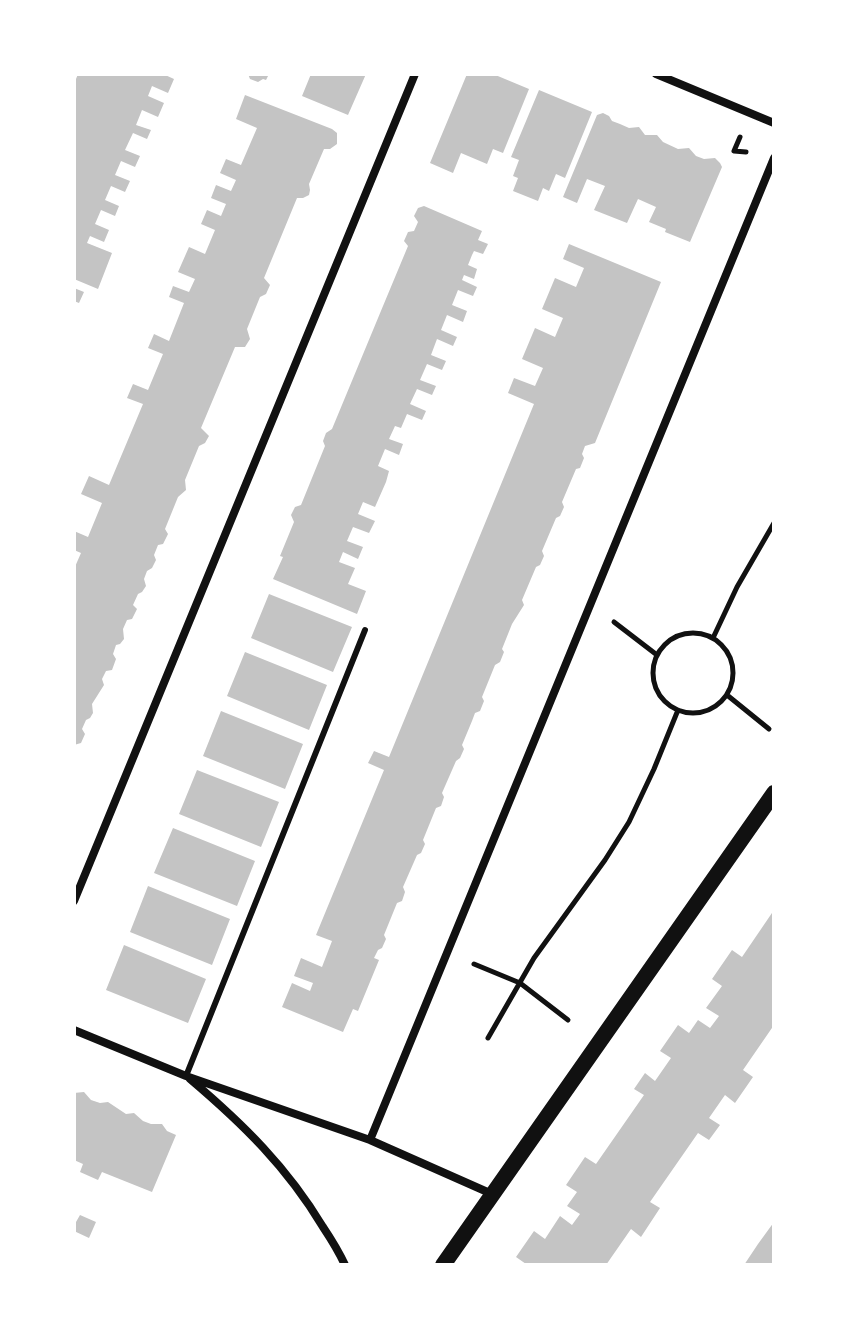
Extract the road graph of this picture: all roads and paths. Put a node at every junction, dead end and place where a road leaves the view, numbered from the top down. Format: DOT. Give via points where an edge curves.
graph roads {
  1 [pos="415,74"];
  2 [pos="656,74"];
  3 [pos="774,123"];
  4 [pos="740,137"];
  5 [pos="746,152"];
  6 [pos="774,158"];
  7 [pos="774,523"];
  8 [pos="614,622"];
  9 [pos="365,630"];
  10 [pos="713,638"];
  11 [pos="657,655"];
  12 [pos="727,695"];
  13 [pos="678,710"];
  14 [pos="769,729"];
  15 [pos="774,793"];
  16 [pos="74,901"];
  17 [pos="474,964"];
  18 [pos="520,983"];
  19 [pos="568,1020"];
  20 [pos="74,1030"];
  21 [pos="488,1038"];
  22 [pos="186,1076"];
  23 [pos="370,1140"];
  24 [pos="492,1194"];
  25 [pos="345,1265"];
  26 [pos="443,1265"];
  1 -- 16 [label="street"];
  2 -- 3 [label="street"];
  4 -- 5 [label="path" via="734,151"];
  6 -- 23 [label="street"];
  7 -- 10 [label="path"];
  8 -- 11 [label="path"];
  9 -- 22 [label="lane"];
  10 -- 11 [label="path" via="688,633 665,644"];
  10 -- 12 [label="path" via="730,657 733,670"];
  11 -- 13 [label="path" via="658,693"];
  12 -- 13 [label="path" via="710,709"];
  12 -- 14 [label="path"];
  13 -- 18 [label="path" via="629,822"];
  15 -- 24 [label="main road"];
  17 -- 18 [label="path"];
  18 -- 19 [label="path"];
  18 -- 21 [label="path"];
  20 -- 22 [label="street"];
  22 -- 23 [label="street"];
  22 -- 25 [label="street" via="269,1152 309,1202"];
  23 -- 24 [label="street"];
  24 -- 26 [label="main road"];
}
